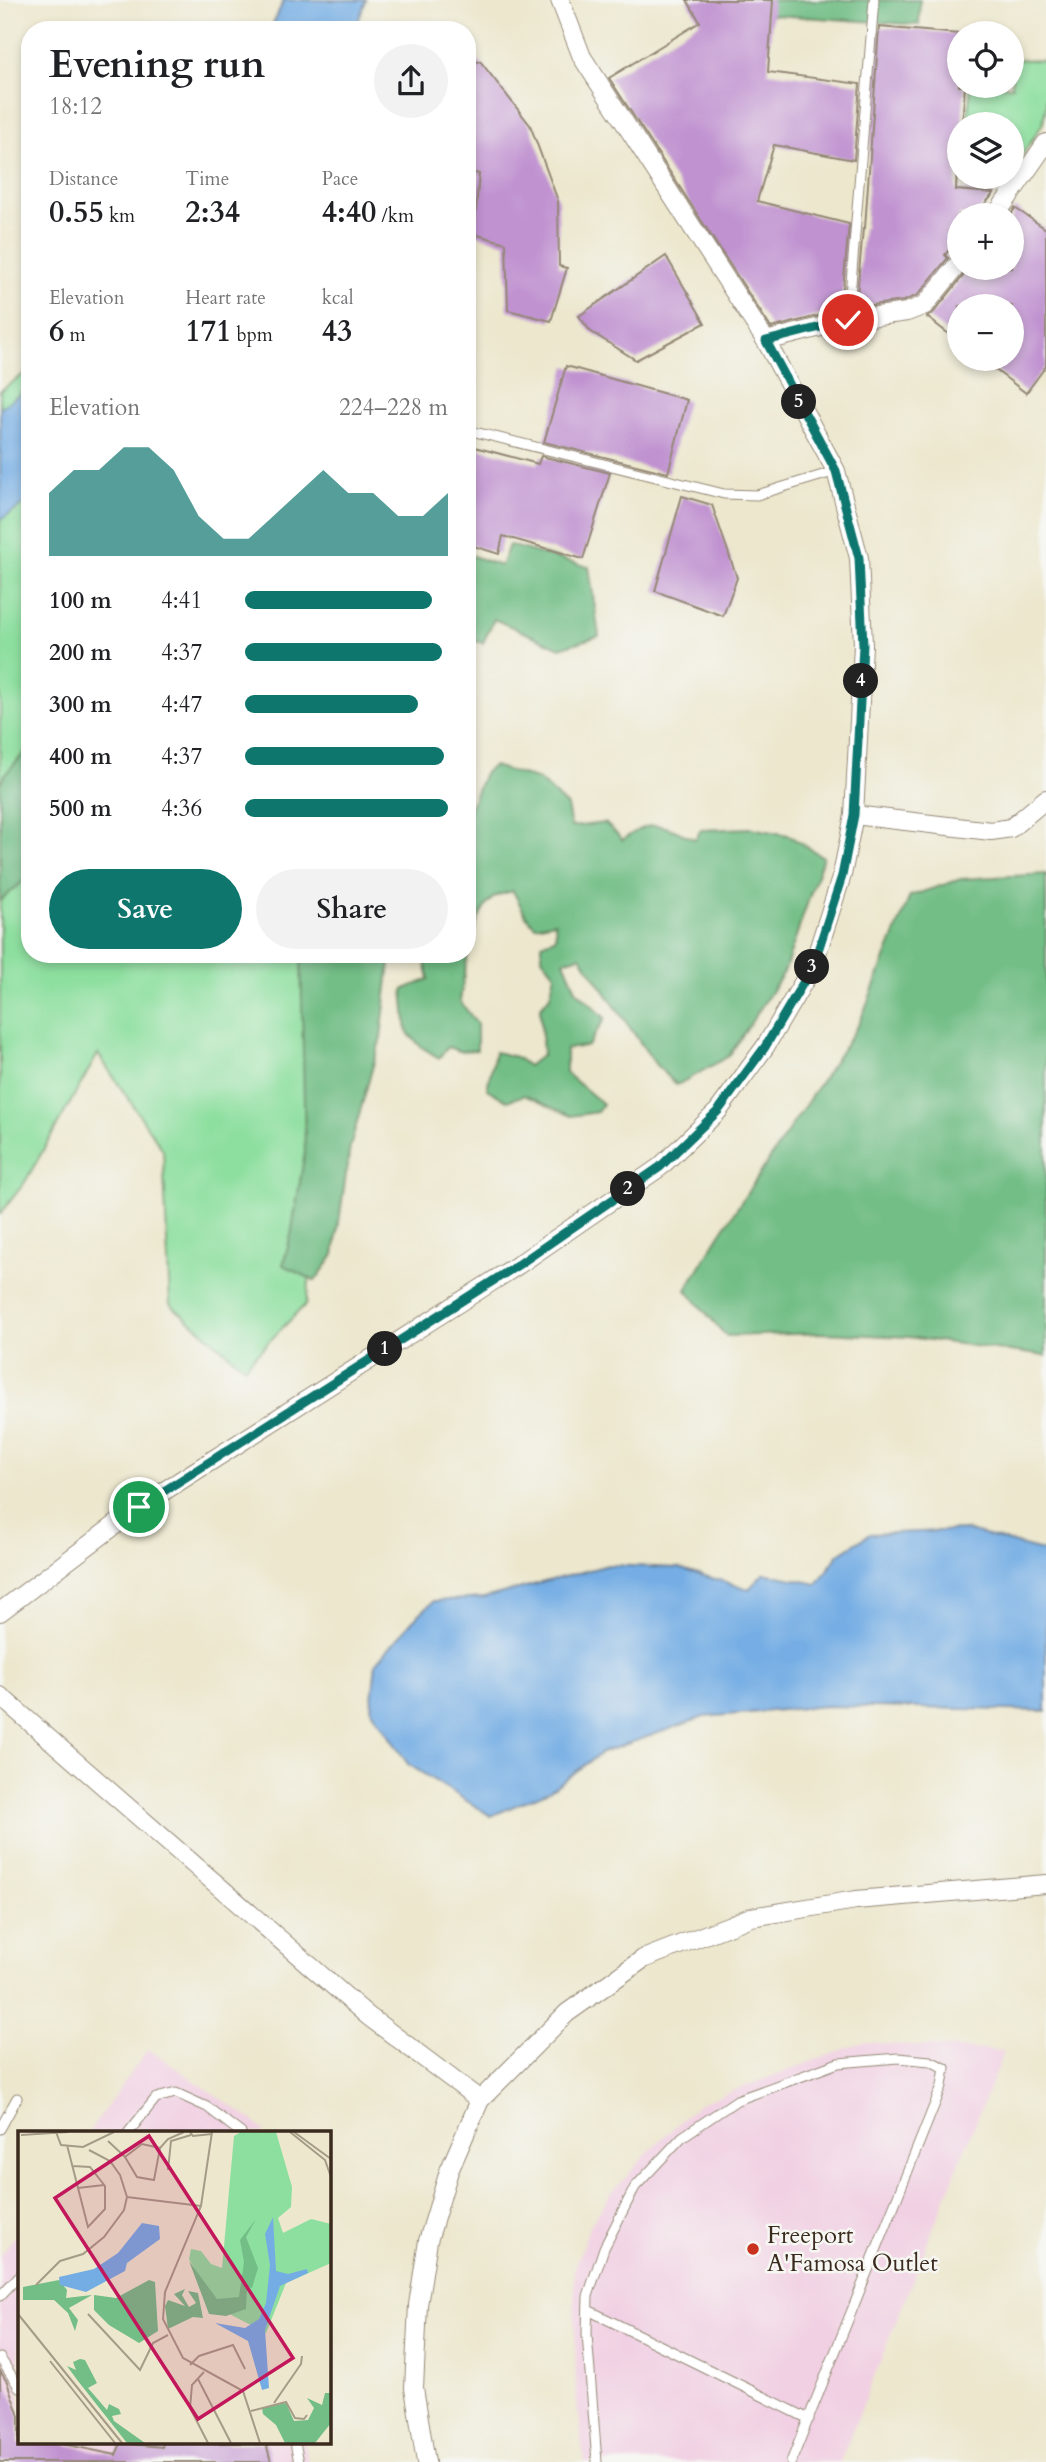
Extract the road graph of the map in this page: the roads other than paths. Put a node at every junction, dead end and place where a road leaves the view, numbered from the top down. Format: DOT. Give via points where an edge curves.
graph roads {
  1 [pos="560,0"];
  2 [pos="874,0"];
  3 [pos="1046,143"];
  4 [pos="1004,203"];
  5 [pos="947,278"];
  6 [pos="848,320"];
  7 [pos="766,341"];
  8 [pos="476,432"];
  9 [pos="836,471"];
  10 [pos="1046,799"];
  11 [pos="854,815"];
  12 [pos="0,1612"];
  13 [pos="0,1696"];
  14 [pos="1046,1884"];
  15 [pos="17,2098"];
  16 [pos="480,2100"];
  17 [pos="0,2129"];
  18 [pos="130,2131"];
  19 [pos="238,2131"];
  20 [pos="18,2277"];
  21 [pos="0,2296"];
  22 [pos="588,2310"];
  23 [pos="0,2358"];
  24 [pos="18,2385"];
  25 [pos="809,2419"];
  26 [pos="295,2444"];
  27 [pos="299,2462"];
  28 [pos="426,2462"];
  29 [pos="597,2462"];
  30 [pos="791,2462"];
  1 -- 7 [label="street" via="582,57"];
  2 -- 6 [label="lane"];
  3 -- 4 [label="street"];
  5 -- 6 [label="street" via="925,305"];
  6 -- 7 [label="street"];
  7 -- 9 [label="street"];
  8 -- 9 [label="lane" via="724,494 757,495"];
  9 -- 11 [label="street" via="859,558 863,645"];
  10 -- 11 [label="street" via="1011,828 991,831"];
  11 -- 12 [label="street" via="842,876 813,966 765,1047 718,1111 660,1167 518,1265 139,1507"];
  13 -- 16 [label="street" via="368,2016"];
  14 -- 16 [label="street" via="856,1900 751,1917 643,1959 567,2013"];
  15 -- 17 [label="lane"];
  16 -- 28 [label="street" via="449,2171 428,2241 418,2305 414,2388"];
  18 -- 19 [label="lane" via="156,2098 176,2093 207,2107"];
  20 -- 21 [label="lane"];
  22 -- 25 [label="lane"];
  22 -- 25 [label="lane" via="604,2248 635,2187 682,2137 737,2100 838,2063 898,2058 930,2061 945,2068 942,2086"];
  22 -- 29 [label="lane"];
  23 -- 24 [label="lane"];
  25 -- 30 [label="lane"];
  26 -- 27 [label="lane"];
}
